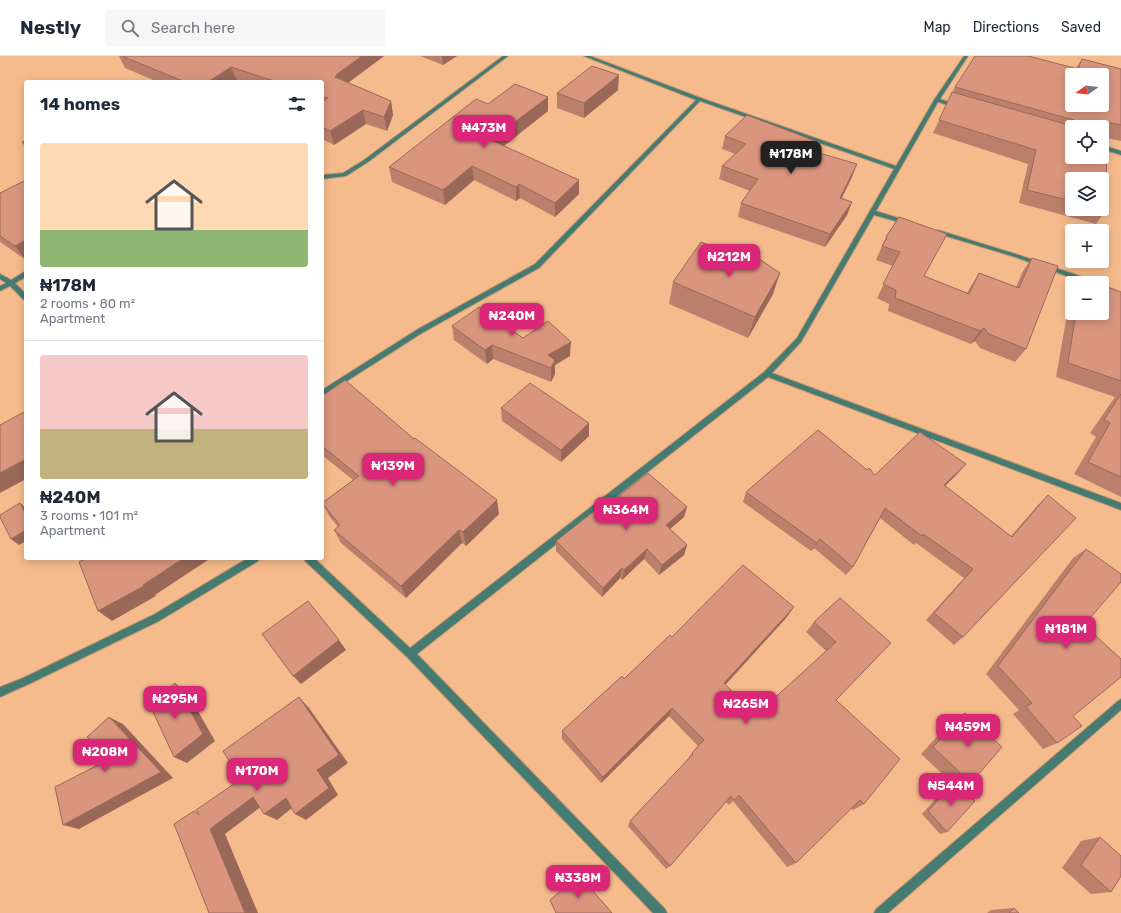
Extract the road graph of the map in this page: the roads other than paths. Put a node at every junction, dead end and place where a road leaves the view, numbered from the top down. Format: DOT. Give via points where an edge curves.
graph roads {
  1 [pos="506,56"];
  2 [pos="586,56"];
  3 [pos="966,56"];
  4 [pos="699,99"];
  5 [pos="937,100"];
  6 [pos="967,108"];
  7 [pos="1109,149"];
  8 [pos="1121,153"];
  9 [pos="898,168"];
  10 [pos="324,177"];
  11 [pos="872,212"];
  12 [pos="911,223"];
  13 [pos="933,230"];
  14 [pos="24,275"];
  15 [pos="0,276"];
  16 [pos="1073,276"];
  17 [pos="11,283"];
  18 [pos="0,289"];
  19 [pos="24,296"];
  20 [pos="767,374"];
  21 [pos="324,393"];
  22 [pos="1121,507"];
  23 [pos="252,560"];
  24 [pos="310,560"];
  25 [pos="410,654"];
  26 [pos="0,692"];
  27 [pos="1121,704"];
  28 [pos="661,913"];
  29 [pos="880,913"];
  1 -- 10 [label="street" via="366,161 344,175"];
  2 -- 4 [label="street"];
  3 -- 5 [label="street"];
  4 -- 9 [label="street"];
  4 -- 21 [label="street" via="537,266 420,331"];
  5 -- 6 [label="street"];
  5 -- 9 [label="street"];
  7 -- 8 [label="street"];
  9 -- 11 [label="street"];
  11 -- 12 [label="street"];
  11 -- 20 [label="street" via="799,340"];
  13 -- 16 [label="street"];
  14 -- 17 [label="street"];
  15 -- 17 [label="street"];
  17 -- 18 [label="street"];
  17 -- 19 [label="street"];
  20 -- 22 [label="street"];
  20 -- 25 [label="street"];
  23 -- 26 [label="street" via="156,618"];
  24 -- 25 [label="street"];
  25 -- 28 [label="street"];
  27 -- 29 [label="street"];
}
